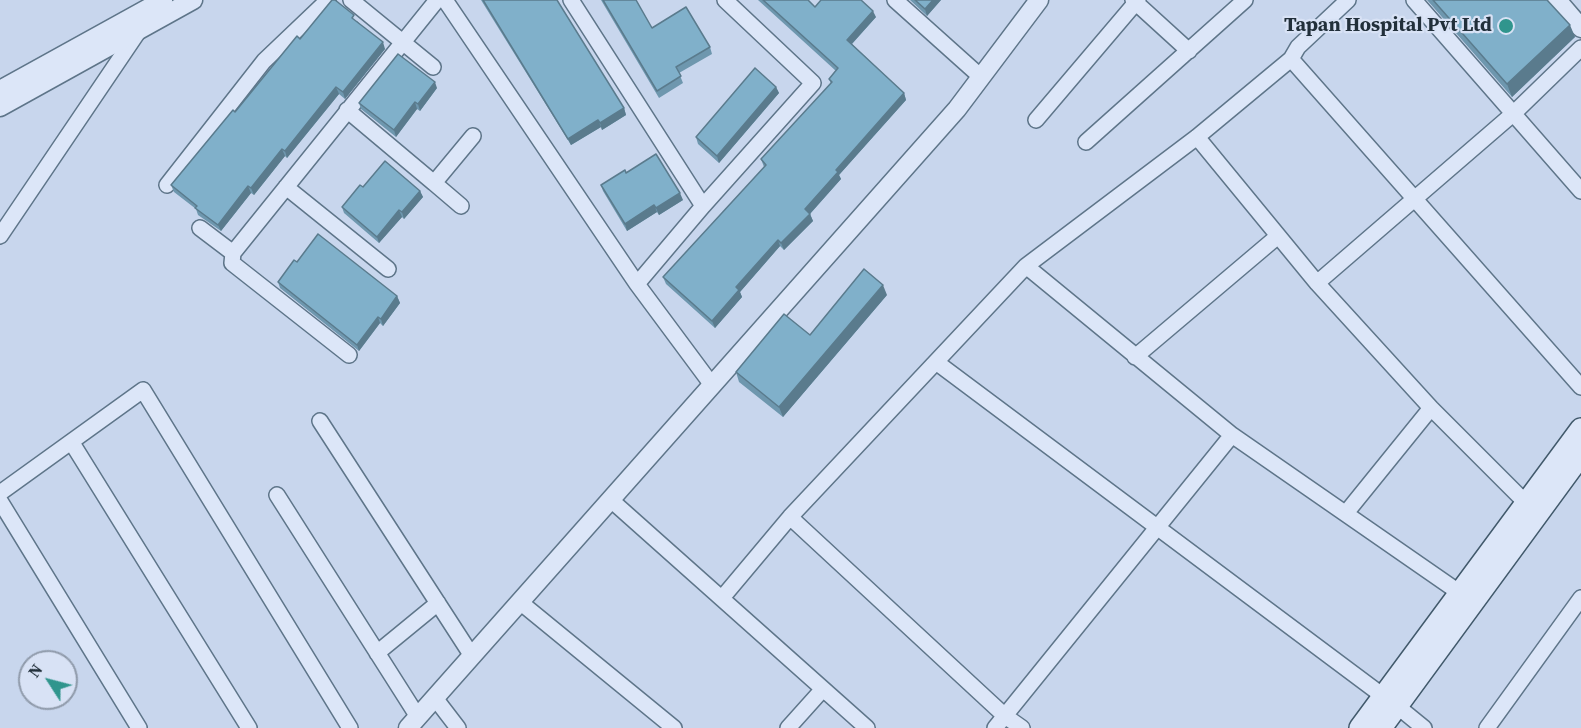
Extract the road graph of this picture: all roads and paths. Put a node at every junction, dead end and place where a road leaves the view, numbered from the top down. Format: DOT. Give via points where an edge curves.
graph roads {
  1 [pos="164,0"];
  2 [pos="193,0"];
  3 [pos="328,0"];
  4 [pos="351,0"];
  5 [pos="436,0"];
  6 [pos="445,0"];
  7 [pos="571,0"];
  8 [pos="725,0"];
  9 [pos="895,0"];
  10 [pos="1039,0"];
  11 [pos="1245,0"];
  12 [pos="1348,0"];
  13 [pos="1414,0"];
  14 [pos="1557,0"];
  15 [pos="1135,1"];
  16 [pos="1581,28"];
  17 [pos="138,32"];
  18 [pos="403,43"];
  19 [pos="1581,48"];
  20 [pos="1190,51"];
  21 [pos="1291,59"];
  22 [pos="432,67"];
  23 [pos="981,77"];
  24 [pos="0,90"];
  25 [pos="0,106"];
  26 [pos="348,110"];
  27 [pos="1514,113"];
  28 [pos="1036,120"];
  29 [pos="473,136"];
  30 [pos="1197,137"];
  31 [pos="1086,142"];
  32 [pos="434,183"];
  33 [pos="167,185"];
  34 [pos="286,187"];
  35 [pos="1581,191"];
  36 [pos="1415,199"];
  37 [pos="461,206"];
  38 [pos="703,206"];
  39 [pos="200,228"];
  40 [pos="0,236"];
  41 [pos="1278,236"];
  42 [pos="233,253"];
  43 [pos="1026,266"];
  44 [pos="388,269"];
  45 [pos="1317,283"];
  46 [pos="637,284"];
  47 [pos="349,355"];
  48 [pos="1135,357"];
  49 [pos="936,362"];
  50 [pos="712,385"];
  51 [pos="1581,387"];
  52 [pos="1431,408"];
  53 [pos="320,421"];
  54 [pos="1581,429"];
  55 [pos="1232,435"];
  56 [pos="72,442"];
  57 [pos="1581,455"];
  58 [pos="0,493"];
  59 [pos="278,495"];
  60 [pos="611,500"];
  61 [pos="0,501"];
  62 [pos="1526,503"];
  63 [pos="1346,513"];
  64 [pos="790,517"];
  65 [pos="1158,528"];
  66 [pos="1460,593"];
  67 [pos="722,598"];
  68 [pos="1581,598"];
  69 [pos="520,602"];
  70 [pos="438,603"];
  71 [pos="377,652"];
  72 [pos="472,656"];
  73 [pos="823,689"];
  74 [pos="435,698"];
  75 [pos="1390,701"];
  76 [pos="1005,716"];
  77 [pos="413,722"];
  78 [pos="139,728"];
  79 [pos="249,728"];
  80 [pos="350,728"];
  81 [pos="458,728"];
  82 [pos="674,728"];
  83 [pos="788,728"];
  84 [pos="867,728"];
  85 [pos="995,728"];
  86 [pos="1022,728"];
  87 [pos="1360,728"];
  88 [pos="1381,728"];
  89 [pos="1424,728"];
  90 [pos="1487,728"];
  1 -- 24 [label="street"];
  2 -- 17 [label="street"];
  3 -- 33 [label="street" via="264,61"];
  4 -- 18 [label="street"];
  5 -- 18 [label="street"];
  6 -- 46 [label="street"];
  7 -- 38 [label="street"];
  8 -- 38 [label="street" via="813,83"];
  9 -- 23 [label="street"];
  10 -- 23 [label="street"];
  11 -- 20 [label="street"];
  12 -- 21 [label="street" via="1298,47"];
  13 -- 27 [label="street"];
  14 -- 16 [label="street"];
  15 -- 20 [label="street"];
  15 -- 28 [label="street"];
  17 -- 25 [label="street"];
  17 -- 40 [label="street"];
  18 -- 22 [label="street"];
  18 -- 26 [label="street"];
  19 -- 27 [label="street"];
  20 -- 31 [label="street"];
  21 -- 30 [label="street"];
  21 -- 36 [label="street"];
  23 -- 50 [label="street"];
  26 -- 32 [label="street"];
  26 -- 34 [label="street"];
  27 -- 35 [label="street"];
  27 -- 36 [label="street"];
  29 -- 32 [label="street"];
  30 -- 41 [label="street"];
  30 -- 43 [label="street"];
  32 -- 37 [label="street"];
  34 -- 42 [label="street"];
  34 -- 44 [label="street"];
  36 -- 45 [label="street"];
  36 -- 51 [label="street"];
  38 -- 46 [label="street"];
  39 -- 42 [label="street"];
  41 -- 45 [label="street"];
  41 -- 48 [label="street"];
  42 -- 47 [label="street" via="231,263"];
  43 -- 48 [label="street"];
  43 -- 49 [label="street"];
  45 -- 52 [label="street"];
  46 -- 50 [label="street"];
  48 -- 55 [label="street"];
  49 -- 64 [label="street"];
  49 -- 65 [label="street"];
  50 -- 60 [label="street"];
  52 -- 62 [label="street"];
  52 -- 63 [label="street"];
  53 -- 70 [label="street"];
  54 -- 62 [label="main road"];
  55 -- 63 [label="street"];
  55 -- 65 [label="street"];
  56 -- 58 [label="street"];
  56 -- 79 [label="street"];
  56 -- 80 [label="street" via="143,390"];
  57 -- 75 [label="main road"];
  59 -- 71 [label="street"];
  60 -- 67 [label="street"];
  60 -- 69 [label="street"];
  61 -- 78 [label="street"];
  62 -- 66 [label="main road"];
  63 -- 66 [label="street"];
  64 -- 67 [label="street"];
  64 -- 76 [label="street"];
  65 -- 75 [label="street"];
  65 -- 76 [label="street"];
  66 -- 75 [label="main road"];
  67 -- 73 [label="street"];
  68 -- 90 [label="street"];
  69 -- 72 [label="street"];
  69 -- 82 [label="street"];
  70 -- 71 [label="street"];
  70 -- 72 [label="street"];
  71 -- 77 [label="street"];
  72 -- 74 [label="street"];
  73 -- 83 [label="street"];
  73 -- 84 [label="street"];
  74 -- 77 [label="street"];
  74 -- 81 [label="street"];
  75 -- 87 [label="main road"];
  75 -- 88 [label="main road"];
  75 -- 89 [label="street"];
  76 -- 85 [label="street"];
  76 -- 86 [label="street"];
}
